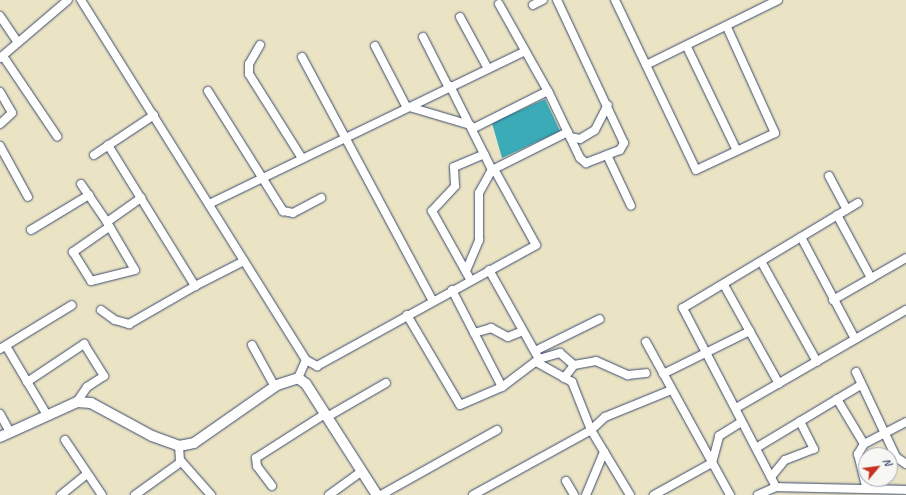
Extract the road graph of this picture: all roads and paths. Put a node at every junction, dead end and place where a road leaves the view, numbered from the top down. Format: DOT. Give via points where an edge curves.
graph roads {
  1 [pos="68,0"];
  2 [pos="81,0"];
  3 [pos="543,0"];
  4 [pos="558,0"];
  5 [pos="615,0"];
  6 [pos="778,0"];
  7 [pos="499,4"];
  8 [pos="532,5"];
  9 [pos="0,16"];
  10 [pos="460,17"];
  11 [pos="727,28"];
  12 [pos="423,37"];
  13 [pos="18,43"];
  14 [pos="260,45"];
  15 [pos="375,46"];
  16 [pos="687,47"];
  17 [pos="524,51"];
  18 [pos="1,57"];
  19 [pos="302,57"];
  20 [pos="646,65"];
  21 [pos="487,67"];
  22 [pos="449,86"];
  23 [pos="208,91"];
  24 [pos="548,91"];
  25 [pos="0,92"];
  26 [pos="608,105"];
  27 [pos="406,106"];
  28 [pos="154,115"];
  29 [pos="0,124"];
  30 [pos="471,127"];
  31 [pos="569,134"];
  32 [pos="57,136"];
  33 [pos="344,137"];
  34 [pos="108,145"];
  35 [pos="0,146"];
  36 [pos="737,151"];
  37 [pos="484,154"];
  38 [pos="94,155"];
  39 [pos="607,155"];
  40 [pos="302,158"];
  41 [pos="493,169"];
  42 [pos="829,176"];
  43 [pos="263,177"];
  44 [pos="81,184"];
  45 [pos="89,195"];
  46 [pos="28,197"];
  47 [pos="141,198"];
  48 [pos="321,198"];
  49 [pos="858,203"];
  50 [pos="209,204"];
  51 [pos="631,206"];
  52 [pos="847,210"];
  53 [pos="838,215"];
  54 [pos="108,225"];
  55 [pos="31,230"];
  56 [pos="802,237"];
  57 [pos="906,258"];
  58 [pos="244,261"];
  59 [pos="762,263"];
  60 [pos="489,270"];
  61 [pos="466,271"];
  62 [pos="871,278"];
  63 [pos="470,279"];
  64 [pos="724,285"];
  65 [pos="195,286"];
  66 [pos="452,290"];
  67 [pos="832,300"];
  68 [pos="433,301"];
  69 [pos="72,305"];
  70 [pos="101,310"];
  71 [pos="906,311"];
  72 [pos="407,315"];
  73 [pos="600,319"];
  74 [pos="523,331"];
  75 [pos="750,332"];
  76 [pos="474,333"];
  77 [pos="856,340"];
  78 [pos="646,342"];
  79 [pos="252,345"];
  80 [pos="3,348"];
  81 [pos="534,351"];
  82 [pos="708,354"];
  83 [pos="306,360"];
  84 [pos="538,361"];
  85 [pos="817,362"];
  86 [pos="574,365"];
  87 [pos="646,372"];
  88 [pos="856,372"];
  89 [pos="663,374"];
  90 [pos="298,378"];
  91 [pos="564,378"];
  92 [pos="27,382"];
  93 [pos="386,383"];
  94 [pos="779,384"];
  95 [pos="861,385"];
  96 [pos="275,387"];
  97 [pos="502,388"];
  98 [pos="671,390"];
  99 [pos="837,399"];
  100 [pos="77,402"];
  101 [pos="736,408"];
  102 [pos="0,414"];
  103 [pos="47,415"];
  104 [pos="326,416"];
  105 [pos="800,421"];
  106 [pos="741,422"];
  107 [pos="906,422"];
  108 [pos="497,430"];
  109 [pos="590,430"];
  110 [pos="10,432"];
  111 [pos="885,433"];
  112 [pos="0,437"];
  113 [pos="65,440"];
  114 [pos="864,444"];
  115 [pos="179,446"];
  116 [pos="756,448"];
  117 [pos="604,452"];
  118 [pos="181,462"];
  119 [pos="712,463"];
  120 [pos="906,464"];
  121 [pos="362,471"];
  122 [pos="86,475"];
  123 [pos="771,477"];
  124 [pos="566,481"];
  125 [pos="272,486"];
  126 [pos="776,486"];
  127 [pos="808,487"];
  128 [pos="904,489"];
  129 [pos="862,491"];
  130 [pos="376,494"];
  131 [pos="61,495"];
  132 [pos="102,495"];
  133 [pos="135,495"];
  134 [pos="210,495"];
  135 [pos="330,495"];
  136 [pos="472,495"];
  137 [pos="574,495"];
  138 [pos="586,495"];
  139 [pos="630,495"];
  140 [pos="654,495"];
  141 [pos="730,495"];
  142 [pos="758,495"];
  143 [pos="812,495"];
  1 -- 13 [label="street"];
  2 -- 28 [label="street"];
  3 -- 8 [label="street"];
  4 -- 26 [label="street"];
  5 -- 20 [label="street"];
  6 -- 11 [label="street"];
  7 -- 17 [label="street"];
  9 -- 13 [label="street"];
  10 -- 21 [label="street"];
  11 -- 16 [label="street"];
  11 -- 36 [label="street" via="775,133"];
  12 -- 22 [label="street"];
  13 -- 18 [label="street"];
  14 -- 40 [label="street" via="249,64 250,74"];
  15 -- 27 [label="street"];
  16 -- 20 [label="street"];
  16 -- 36 [label="street"];
  17 -- 21 [label="street"];
  17 -- 24 [label="street"];
  18 -- 32 [label="street"];
  19 -- 33 [label="street"];
  20 -- 36 [label="street" via="696,170"];
  21 -- 22 [label="street"];
  22 -- 27 [label="street"];
  22 -- 30 [label="street"];
  23 -- 43 [label="street"];
  24 -- 30 [label="street"];
  24 -- 31 [label="street"];
  25 -- 29 [label="street" via="12,113"];
  26 -- 31 [label="street" via="595,130 580,140"];
  26 -- 39 [label="street" via="624,143 620,150"];
  27 -- 30 [label="street"];
  27 -- 33 [label="street"];
  28 -- 34 [label="street"];
  28 -- 50 [label="street"];
  30 -- 37 [label="street"];
  31 -- 39 [label="street" via="583,162"];
  31 -- 41 [label="street"];
  33 -- 40 [label="street"];
  33 -- 68 [label="street"];
  34 -- 38 [label="street"];
  34 -- 47 [label="street"];
  35 -- 46 [label="street"];
  37 -- 41 [label="street"];
  37 -- 61 [label="street" via="454,166 454,186 432,211"];
  39 -- 51 [label="street"];
  40 -- 43 [label="street"];
  41 -- 60 [label="street" via="536,245"];
  41 -- 61 [label="street" via="479,193 479,240"];
  42 -- 52 [label="street"];
  43 -- 48 [label="street" via="286,213"];
  43 -- 50 [label="street"];
  44 -- 45 [label="street"];
  45 -- 54 [label="street"];
  45 -- 55 [label="street"];
  47 -- 54 [label="street"];
  47 -- 65 [label="street"];
  49 -- 52 [label="street"];
  50 -- 58 [label="street"];
  52 -- 53 [label="street"];
  53 -- 56 [label="street"];
  53 -- 62 [label="street"];
  54 -- 54 [label="street" via="135,270 91,281 73,252"];
  56 -- 59 [label="street"];
  56 -- 67 [label="street"];
  57 -- 62 [label="street"];
  58 -- 65 [label="street"];
  58 -- 83 [label="street"];
  59 -- 64 [label="street"];
  59 -- 85 [label="street"];
  60 -- 63 [label="street"];
  60 -- 74 [label="street"];
  61 -- 63 [label="street"];
  62 -- 67 [label="street"];
  63 -- 66 [label="street"];
  64 -- 75 [label="street"];
  64 -- 82 [label="street" via="683,308"];
  65 -- 70 [label="street" via="129,324 115,320"];
  66 -- 68 [label="street"];
  66 -- 76 [label="street"];
  67 -- 77 [label="street"];
  68 -- 72 [label="street"];
  69 -- 80 [label="street"];
  71 -- 77 [label="street"];
  72 -- 83 [label="street" via="317,366"];
  72 -- 97 [label="street" via="460,406"];
  73 -- 81 [label="street"];
  74 -- 76 [label="street" via="508,337 491,328"];
  74 -- 81 [label="street"];
  75 -- 82 [label="street"];
  75 -- 94 [label="street"];
  76 -- 97 [label="street"];
  77 -- 85 [label="street"];
  78 -- 89 [label="street"];
  79 -- 96 [label="street"];
  80 -- 92 [label="street"];
  81 -- 84 [label="street"];
  82 -- 89 [label="street"];
  82 -- 101 [label="street"];
  83 -- 90 [label="street"];
  84 -- 86 [label="street" via="560,353"];
  84 -- 91 [label="street"];
  84 -- 97 [label="street"];
  85 -- 94 [label="street"];
  86 -- 87 [label="street" via="596,361 628,375"];
  86 -- 91 [label="street"];
  88 -- 95 [label="street"];
  89 -- 98 [label="street"];
  90 -- 96 [label="main road"];
  90 -- 104 [label="main road" via="306,384"];
  91 -- 109 [label="street" via="572,382"];
  92 -- 100 [label="street" via="84,344 104,376 87,387"];
  92 -- 103 [label="street"];
  93 -- 104 [label="street"];
  94 -- 101 [label="street"];
  95 -- 99 [label="street"];
  95 -- 111 [label="street"];
  96 -- 115 [label="main road" via="210,433"];
  98 -- 109 [label="street" via="605,418"];
  98 -- 119 [label="street"];
  99 -- 105 [label="street"];
  99 -- 114 [label="street"];
  100 -- 103 [label="main road"];
  100 -- 115 [label="main road" via="91,403 152,436"];
  101 -- 106 [label="street"];
  102 -- 110 [label="street"];
  103 -- 110 [label="main road"];
  104 -- 121 [label="main road"];
  104 -- 125 [label="street" via="256,458 256,466"];
  105 -- 116 [label="street"];
  105 -- 123 [label="street" via="814,449 785,460"];
  106 -- 116 [label="street"];
  106 -- 119 [label="street" via="719,436"];
  107 -- 111 [label="street"];
  108 -- 130 [label="street"];
  109 -- 117 [label="street"];
  109 -- 136 [label="street"];
  110 -- 112 [label="main road"];
  111 -- 114 [label="street"];
  111 -- 120 [label="street" via="896,457"];
  113 -- 122 [label="street"];
  114 -- 129 [label="street" via="858,454"];
  115 -- 118 [label="street"];
  116 -- 123 [label="street"];
  117 -- 138 [label="street"];
  117 -- 139 [label="street"];
  118 -- 133 [label="street"];
  118 -- 134 [label="street"];
  119 -- 140 [label="street"];
  119 -- 141 [label="street"];
  121 -- 130 [label="main road"];
  121 -- 135 [label="street"];
  122 -- 131 [label="street"];
  122 -- 132 [label="street"];
  123 -- 126 [label="street"];
  124 -- 137 [label="street"];
  126 -- 127 [label="street"];
  126 -- 142 [label="street"];
  127 -- 129 [label="street"];
  127 -- 143 [label="street"];
  128 -- 129 [label="street"];
}
